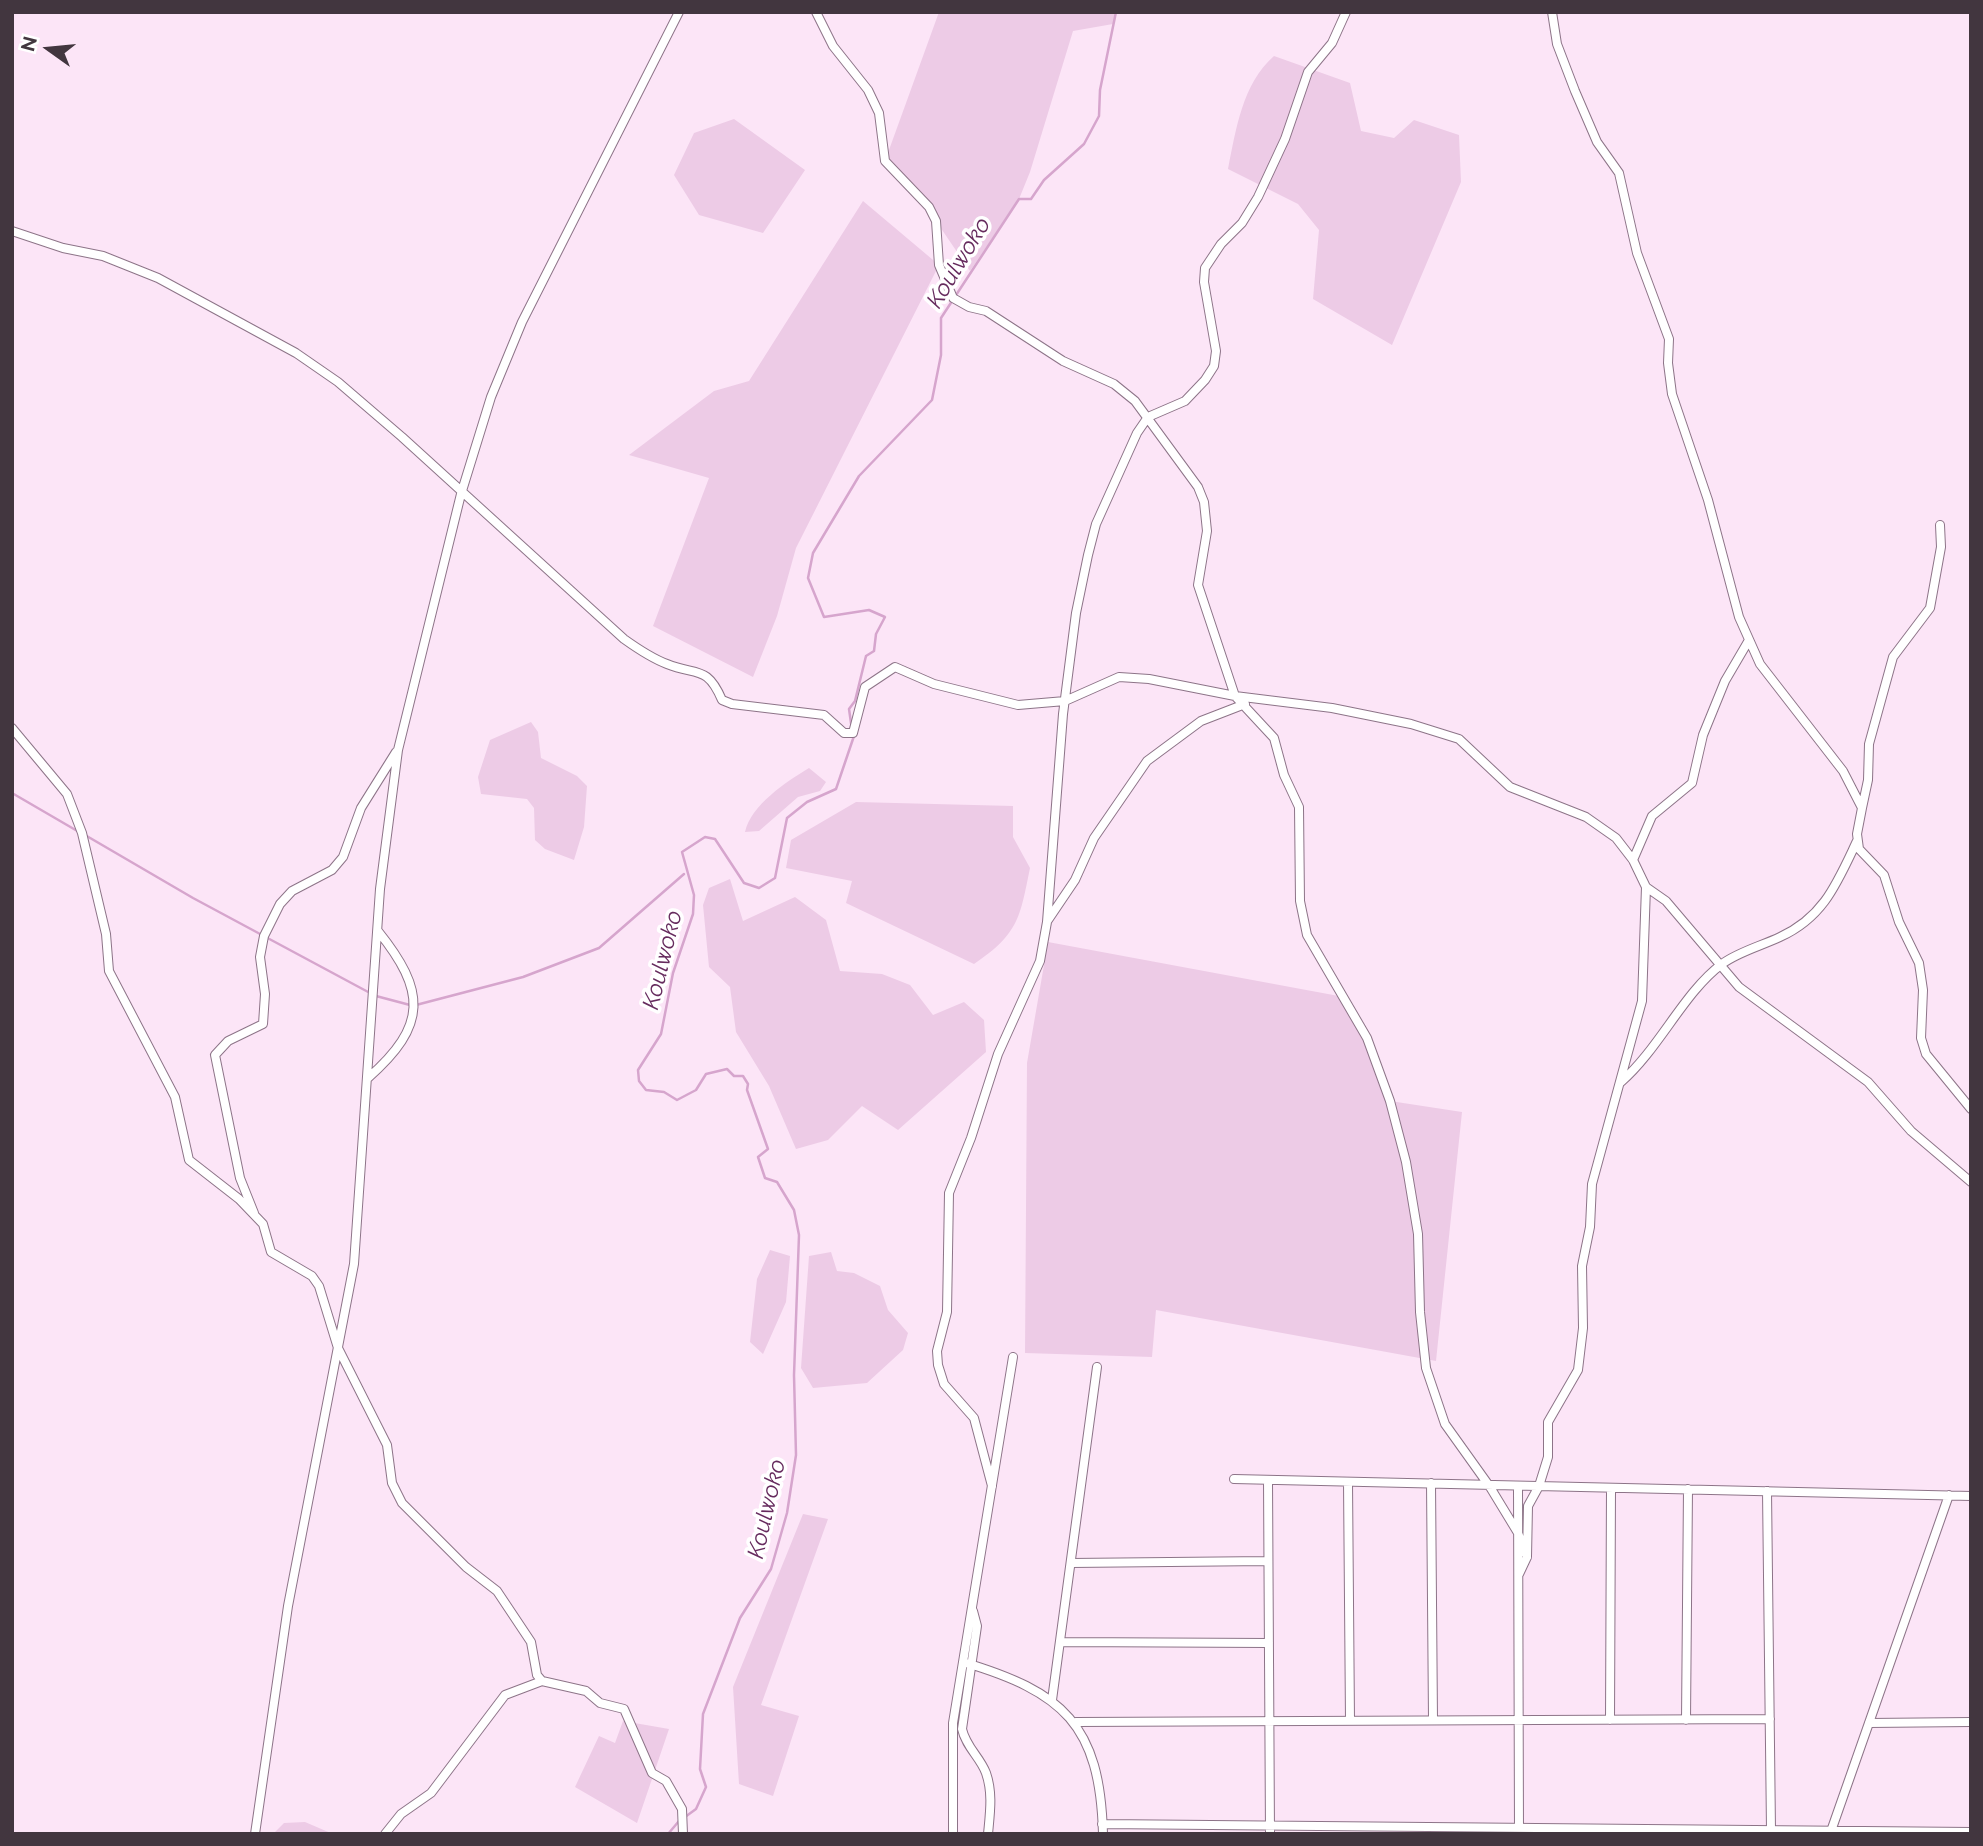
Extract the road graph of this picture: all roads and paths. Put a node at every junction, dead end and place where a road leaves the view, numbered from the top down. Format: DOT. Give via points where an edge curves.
graph roads {
  1 [pos="679,12"];
  2 [pos="816,12"];
  3 [pos="1346,12"];
  4 [pos="1552,12"];
  5 [pos="12,231"];
  6 [pos="1148,417"];
  7 [pos="461,494"];
  8 [pos="1940,525"];
  9 [pos="1749,640"];
  10 [pos="1235,696"];
  11 [pos="1257,699"];
  12 [pos="1065,701"];
  13 [pos="1242,705"];
  14 [pos="12,728"];
  15 [pos="398,750"];
  16 [pos="1862,808"];
  17 [pos="1857,841"];
  18 [pos="1633,860"];
  19 [pos="1646,887"];
  20 [pos="1046,922"];
  21 [pos="378,931"];
  22 [pos="1720,967"];
  23 [pos="368,1078"];
  24 [pos="1621,1082"];
  25 [pos="1971,1109"];
  26 [pos="1971,1182"];
  27 [pos="255,1216"];
  28 [pos="338,1348"];
  29 [pos="1013,1357"];
  30 [pos="1097,1367"];
  31 [pos="1234,1479"];
  32 [pos="1268,1480"];
  33 [pos="1348,1482"];
  34 [pos="1431,1483"];
  35 [pos="1489,1485"];
  36 [pos="992,1486"];
  37 [pos="1518,1486"];
  38 [pos="1539,1486"];
  39 [pos="1611,1488"];
  40 [pos="1688,1489"];
  41 [pos="1767,1491"];
  42 [pos="1949,1496"];
  43 [pos="1971,1496"];
  44 [pos="1518,1533"];
  45 [pos="1527,1557"];
  46 [pos="1268,1561"];
  47 [pos="1071,1563"];
  48 [pos="1518,1574"];
  49 [pos="1060,1642"];
  50 [pos="1269,1643"];
  51 [pos="967,1663"];
  52 [pos="542,1681"];
  53 [pos="1052,1700"];
  54 [pos="1770,1719"];
  55 [pos="1433,1720"];
  56 [pos="1519,1720"];
  57 [pos="1610,1720"];
  58 [pos="1686,1720"];
  59 [pos="1269,1721"];
  60 [pos="1350,1721"];
  61 [pos="1076,1722"];
  62 [pos="1869,1723"];
  63 [pos="1971,1723"];
  64 [pos="1102,1829"];
  65 [pos="1270,1829"];
  66 [pos="1519,1830"];
  67 [pos="1771,1830"];
  68 [pos="1830,1832"];
  69 [pos="1971,1832"];
  70 [pos="255,1834"];
  71 [pos="384,1834"];
  72 [pos="683,1834"];
  73 [pos="953,1834"];
  74 [pos="988,1834"];
  1 -- 7 [label="street" via="522,322 491,397"];
  2 -- 6 [label="street" via="833,46 880,113 885,161 929,207 936,221 939,265 953,298 986,310 1063,361 1114,384"];
  3 -- 6 [label="street" via="1332,43 1308,72 1285,139 1258,197 1205,268 1214,366 1185,401"];
  4 -- 9 [label="street" via="1557,44 1581,104 1597,142 1619,173 1637,253 1669,339 1672,394"];
  5 -- 7 [label="street" via="103,256 159,278 296,353 338,382"];
  6 -- 10 [label="street" via="1204,502 1207,531 1198,585"];
  6 -- 12 [label="street" via="1096,524 1076,613"];
  7 -- 12 [label="street" via="624,639 669,665 701,671 714,682 722,700 732,705 824,715 844,733 853,733 865,687 895,667 934,684 1018,705"];
  7 -- 15 [label="street"];
  8 -- 16 [label="street" via="1941,547 1930,608 1893,657 1869,744"];
  9 -- 16 [label="street" via="1760,664 1843,772"];
  9 -- 18 [label="street" via="1725,681 1703,735 1692,783 1652,816"];
  10 -- 11 [label="street"];
  10 -- 12 [label="street" via="1119,677"];
  10 -- 13 [label="street"];
  11 -- 13 [label="street"];
  11 -- 18 [label="street" via="1411,724 1459,740 1510,787 1586,817 1616,838"];
  12 -- 20 [label="street"];
  13 -- 20 [label="street" via="1201,721 1147,761 1094,838 1075,880"];
  13 -- 35 [label="street" via="1274,738 1299,807 1300,901 1307,935 1367,1038 1390,1101 1418,1234 1426,1368 1445,1424"];
  14 -- 27 [label="street" via="67,794 82,833 106,934 109,971 175,1097 189,1160"];
  15 -- 21 [label="street"];
  15 -- 27 [label="street" via="361,808 343,857 332,870 292,891 264,936 260,957 263,1024 228,1041 215,1055 240,1178"];
  16 -- 17 [label="street"];
  17 -- 22 [label="street" via="1823,905 1808,923"];
  17 -- 25 [label="street" via="1862,854 1884,875 1919,963 1921,1038 1926,1054"];
  18 -- 19 [label="street"];
  19 -- 22 [label="street" via="1666,901"];
  19 -- 24 [label="street" via="1642,1000"];
  20 -- 36 [label="street" via="1040,961 998,1054 949,1193 947,1312 937,1365 944,1384 974,1418"];
  21 -- 23 [label="street"];
  21 -- 23 [label="street" via="402,961 413,987 413,1006 402,1043"];
  22 -- 24 [label="street" via="1642,1064"];
  22 -- 26 [label="street" via="1766,1008 1868,1082 1911,1131"];
  23 -- 28 [label="street" via="354,1264"];
  24 -- 38 [label="street" via="1592,1184 1582,1266 1578,1370 1548,1422 1548,1457"];
  27 -- 28 [label="street" via="271,1252 312,1276 319,1286"];
  28 -- 52 [label="street" via="387,1445 391,1483 402,1503 497,1591 531,1642"];
  28 -- 70 [label="street" via="288,1606"];
  29 -- 36 [label="street"];
  30 -- 47 [label="street"];
  31 -- 32 [label="street"];
  32 -- 33 [label="street"];
  32 -- 46 [label="street"];
  33 -- 34 [label="street"];
  33 -- 60 [label="street"];
  34 -- 35 [label="street"];
  34 -- 55 [label="street"];
  35 -- 37 [label="street"];
  35 -- 44 [label="street"];
  36 -- 51 [label="street"];
  37 -- 38 [label="street"];
  37 -- 44 [label="street"];
  38 -- 39 [label="street"];
  38 -- 45 [label="street" via="1528,1506"];
  39 -- 40 [label="street"];
  39 -- 57 [label="street"];
  40 -- 41 [label="street"];
  40 -- 58 [label="street"];
  41 -- 42 [label="street"];
  41 -- 54 [label="street"];
  42 -- 43 [label="street"];
  42 -- 62 [label="street"];
  44 -- 45 [label="street"];
  44 -- 48 [label="street"];
  45 -- 48 [label="street"];
  46 -- 47 [label="street"];
  46 -- 50 [label="street"];
  47 -- 49 [label="street"];
  48 -- 56 [label="street"];
  49 -- 50 [label="street"];
  49 -- 53 [label="street"];
  50 -- 59 [label="street"];
  51 -- 53 [label="street" via="1008,1676"];
  51 -- 73 [label="street" via="953,1723"];
  51 -- 74 [label="street" via="962,1729 985,1772 992,1798"];
  52 -- 71 [label="street" via="505,1695 431,1793 401,1814"];
  52 -- 72 [label="street" via="586,1691 600,1703 624,1709 652,1773 666,1781 682,1809"];
  53 -- 61 [label="street"];
  54 -- 58 [label="street"];
  54 -- 67 [label="street"];
  55 -- 56 [label="street"];
  55 -- 60 [label="street"];
  56 -- 57 [label="street"];
  56 -- 66 [label="street"];
  57 -- 58 [label="street"];
  59 -- 60 [label="street"];
  59 -- 61 [label="street"];
  59 -- 65 [label="street"];
  61 -- 64 [label="street" via="1093,1761"];
  62 -- 63 [label="street"];
  62 -- 68 [label="street"];
  64 -- 65 [label="street"];
  65 -- 66 [label="street"];
  66 -- 67 [label="street"];
  67 -- 68 [label="street"];
  68 -- 69 [label="street"];
}
